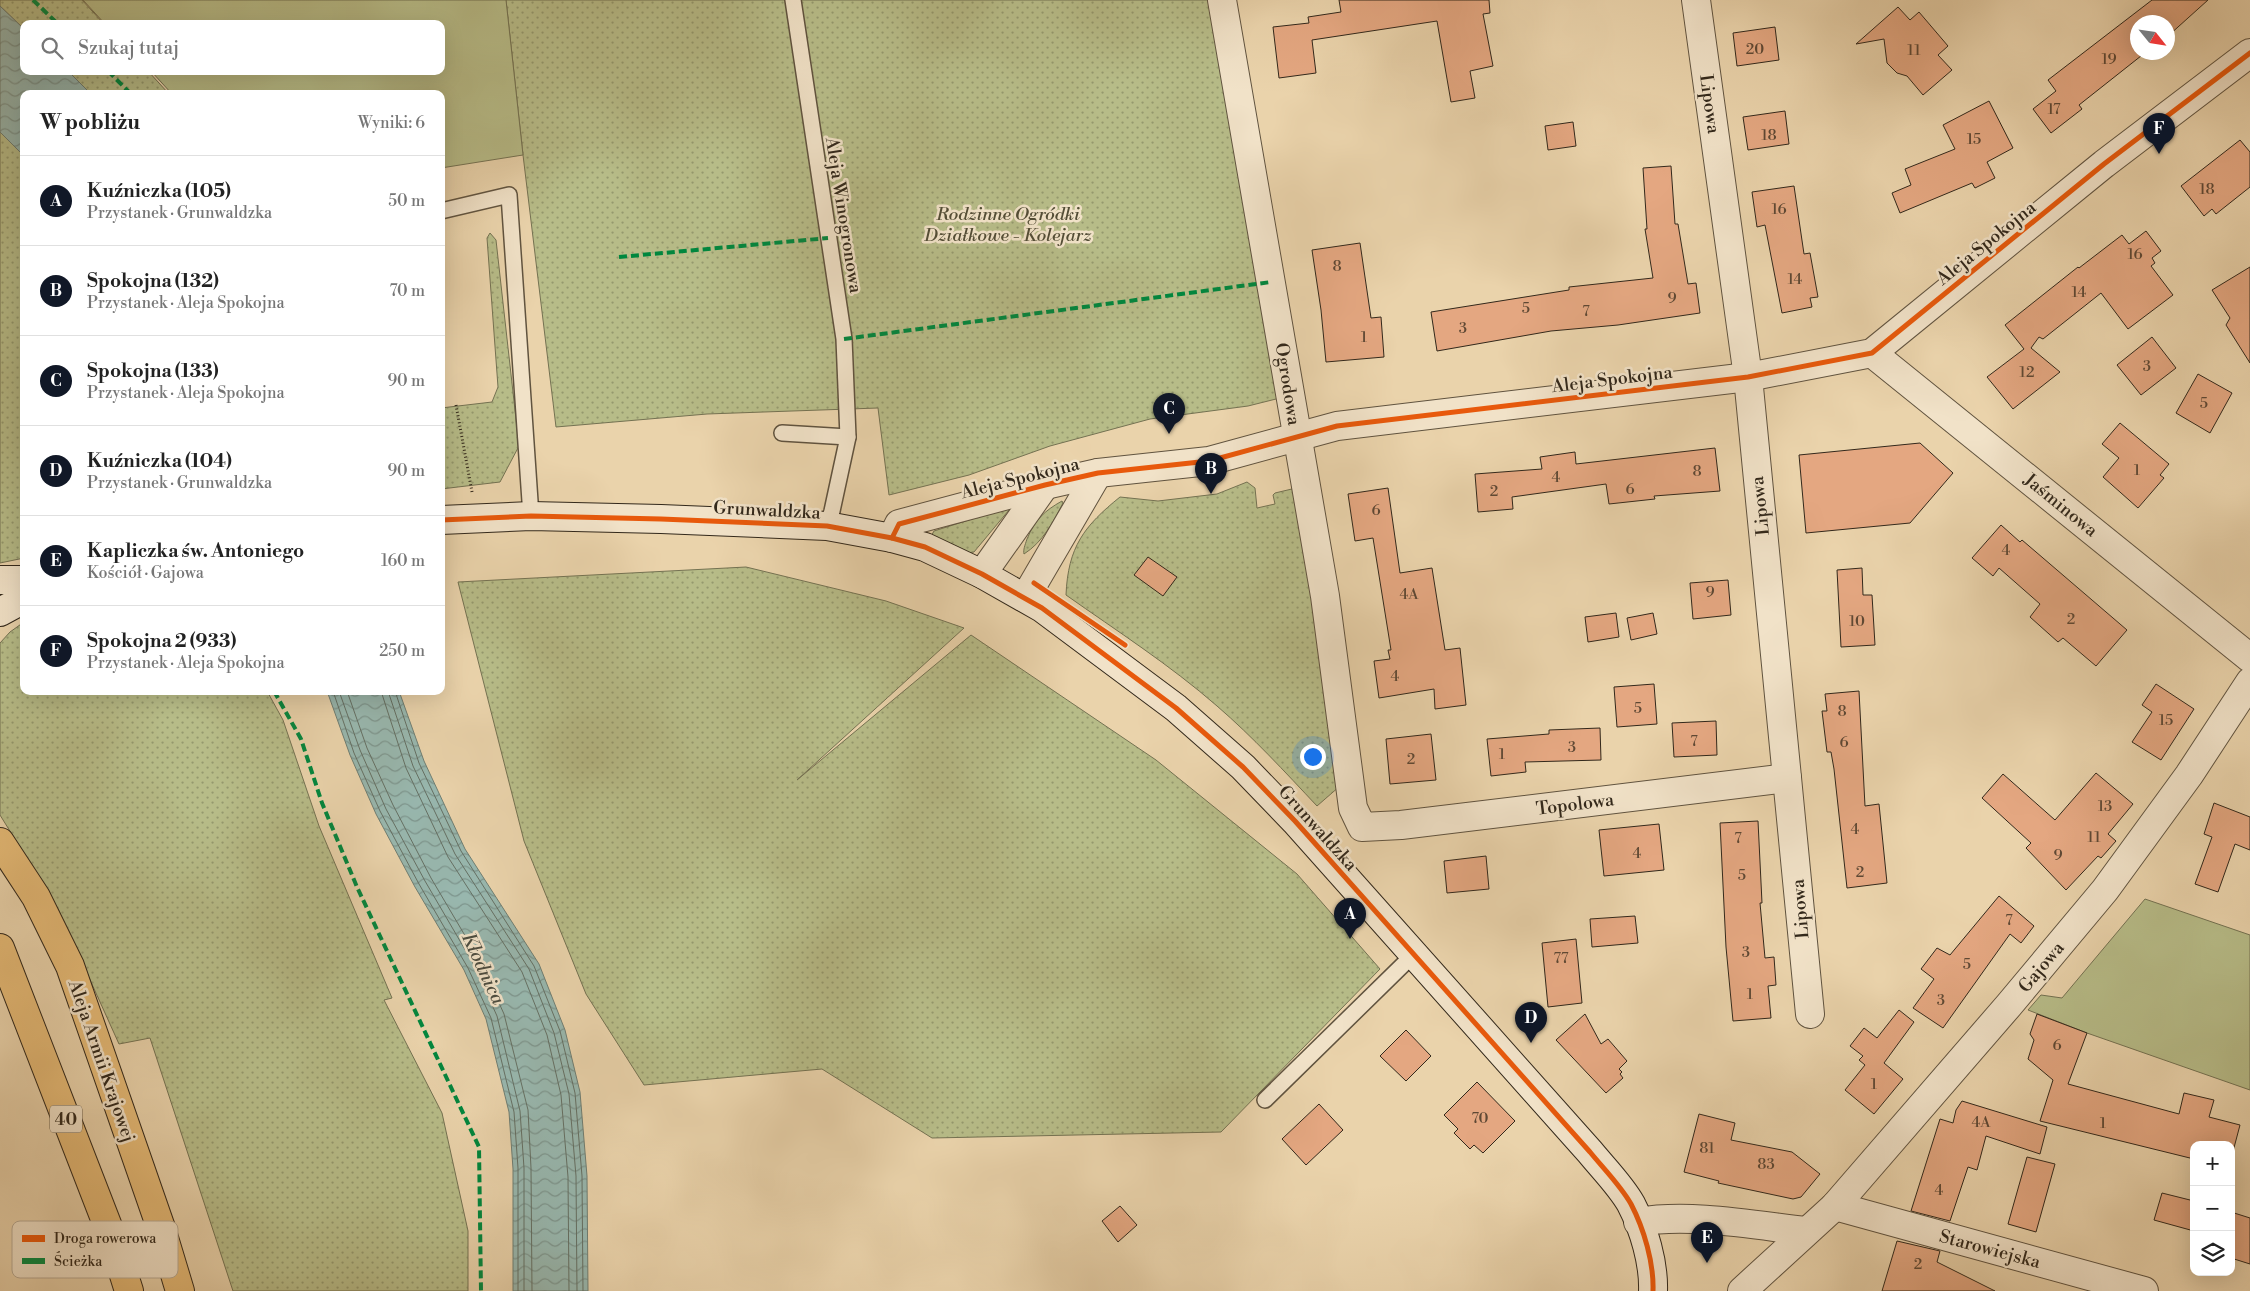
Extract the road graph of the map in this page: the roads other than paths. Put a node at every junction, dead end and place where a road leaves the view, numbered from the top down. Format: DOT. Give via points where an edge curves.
graph roads {
  1 [pos="793,0"];
  2 [pos="1222,0"];
  3 [pos="1696,0"];
  4 [pos="2250,53"];
  5 [pos="445,210"];
  6 [pos="1872,353"];
  7 [pos="1748,377"];
  8 [pos="782,433"];
  9 [pos="848,437"];
  10 [pos="1297,437"];
  11 [pos="1098,473"];
  12 [pos="1045,485"];
  13 [pos="531,516"];
  14 [pos="445,520"];
  15 [pos="827,526"];
  16 [pos="892,538"];
  17 [pos="982,574"];
  18 [pos="0,580"];
  19 [pos="20,580"];
  20 [pos="1025,598"];
  21 [pos="20,601"];
  22 [pos="0,612"];
  23 [pos="2250,658"];
  24 [pos="2250,682"];
  25 [pos="1787,778"];
  26 [pos="1362,827"];
  27 [pos="0,842"];
  28 [pos="0,948"];
  29 [pos="1413,954"];
  30 [pos="1810,1014"];
  31 [pos="1265,1100"];
  32 [pos="1835,1206"];
  33 [pos="105,1221"];
  34 [pos="159,1221"];
  35 [pos="1638,1222"];
  36 [pos="1749,1225"];
  37 [pos="1806,1231"];
  38 [pos="1768,1269"];
  39 [pos="125,1278"];
  40 [pos="176,1278"];
  41 [pos="129,1291"];
  42 [pos="180,1291"];
  43 [pos="1653,1291"];
  44 [pos="1742,1291"];
  45 [pos="2144,1291"];
  1 -- 9 [label="lane, Aleja Winogronowa" via="844,340"];
  2 -- 10 [label="street, Ogrodowa"];
  3 -- 7 [label="street, Lipowa"];
  4 -- 6 [label="street, Aleja Spokojna" via="2104,164"];
  5 -- 13 [label="lane" via="509,195"];
  6 -- 7 [label="street, Aleja Spokojna"];
  6 -- 23 [label="street, Jaśminowa"];
  7 -- 10 [label="street, Aleja Spokojna" via="1337,426"];
  7 -- 25 [label="street, Lipowa"];
  8 -- 9 [label="lane"];
  9 -- 15 [label="lane, Aleja Winogronowa"];
  10 -- 11 [label="street, Aleja Spokojna" via="1209,461"];
  10 -- 26 [label="street, Ogrodowa" via="1325,596 1353,808"];
  11 -- 12 [label="street, Aleja Spokojna"];
  11 -- 20 [label="street, Aleja Spokojna"];
  12 -- 16 [label="street, Aleja Spokojna" via="899,524"];
  12 -- 17 [label="street, Aleja Spokojna"];
  13 -- 14 [label="street, Grunwaldzka"];
  13 -- 15 [label="street, Grunwaldzka"];
  15 -- 16 [label="street, Grunwaldzka"];
  16 -- 17 [label="street, Grunwaldzka" via="925,547"];
  17 -- 20 [label="street, Grunwaldzka"];
  18 -- 19 [label="street"];
  20 -- 29 [label="street, Grunwaldzka" via="1176,708 1243,767"];
  21 -- 22 [label="street"];
  24 -- 32 [label="street, Gajowa" via="2105,890"];
  25 -- 26 [label="street, Topolowa"];
  25 -- 30 [label="street, Lipowa"];
  27 -- 34 [label="main road, Aleja Armii Krajowej" via="36,897 70,966"];
  28 -- 33 [label="main road, 40"];
  29 -- 31 [label="lane"];
  29 -- 35 [label="street, Grunwaldzka" via="1590,1152 1630,1203"];
  32 -- 37 [label="street, Gajowa"];
  32 -- 45 [label="street, Starowiejska"];
  35 -- 36 [label="street" via="1679,1219"];
  35 -- 43 [label="street, Grunwaldzka" via="1650,1260"];
  36 -- 37 [label="street"];
  36 -- 38 [label="street"];
  37 -- 38 [label="street, Gajowa"];
  38 -- 44 [label="street, Gajowa"];
  39 -- 41 [label="main road, 40"];
  40 -- 42 [label="main road, Aleja Armii Krajowej"];
}
